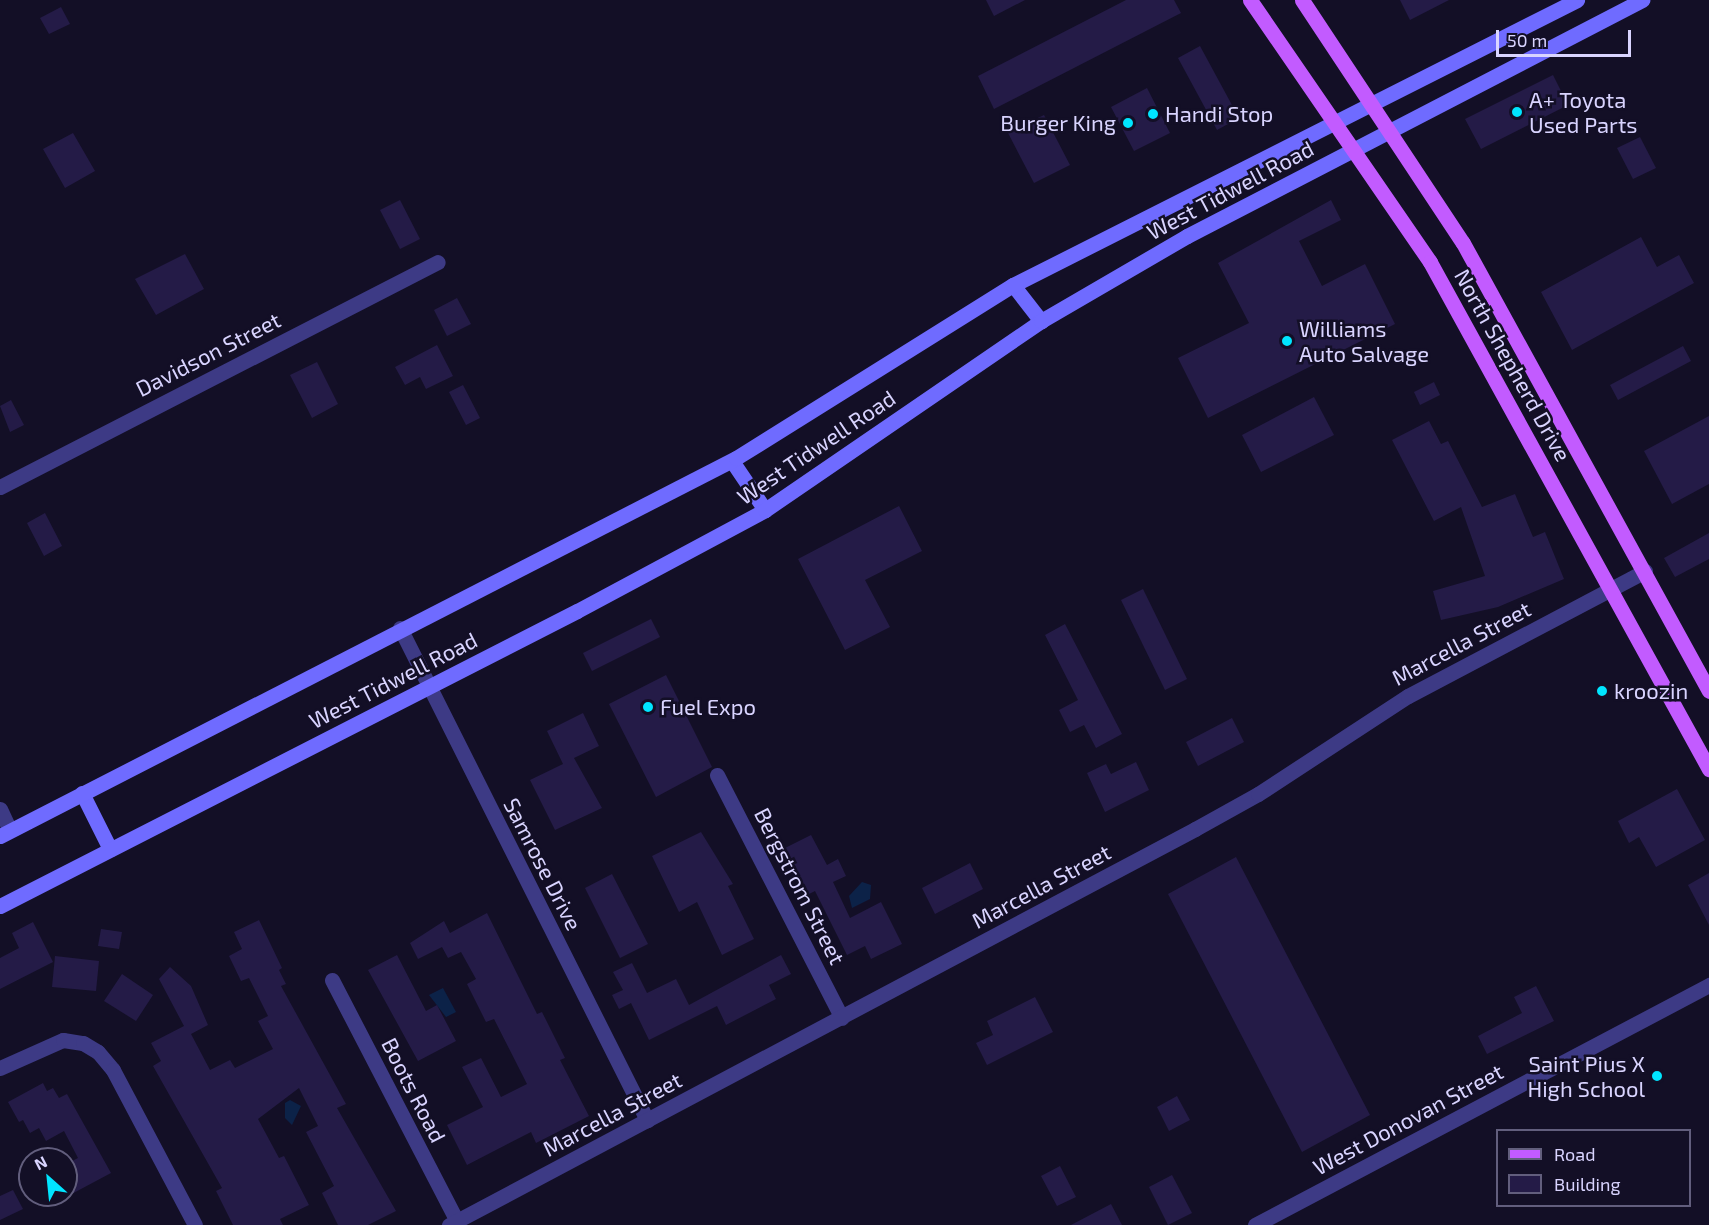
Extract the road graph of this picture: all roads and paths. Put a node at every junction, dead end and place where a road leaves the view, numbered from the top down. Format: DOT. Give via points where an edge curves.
graph roads {
  1 [pos="1250,0"];
  2 [pos="1302,0"];
  3 [pos="1577,0"];
  4 [pos="1641,0"];
  5 [pos="1373,103"];
  6 [pos="1336,121"];
  7 [pos="1390,131"];
  8 [pos="1354,150"];
  9 [pos="437,262"];
  10 [pos="1013,285"];
  11 [pos="1041,321"];
  12 [pos="732,460"];
  13 [pos="0,487"];
  14 [pos="765,510"];
  15 [pos="1645,571"];
  16 [pos="1612,589"];
  17 [pos="400,628"];
  18 [pos="428,687"];
  19 [pos="1709,691"];
  20 [pos="1709,769"];
  21 [pos="717,775"];
  22 [pos="82,793"];
  23 [pos="0,809"];
  24 [pos="5,833"];
  25 [pos="110,849"];
  26 [pos="0,906"];
  27 [pos="332,980"];
  28 [pos="1709,985"];
  29 [pos="842,1018"];
  30 [pos="0,1068"];
  31 [pos="647,1120"];
  32 [pos="453,1223"];
  33 [pos="195,1225"];
  34 [pos="1255,1225"];
  1 -- 6 [label="main road, North Shepherd Drive"];
  2 -- 5 [label="main road, North Shepherd Drive"];
  3 -- 5 [label="main road, West Tidwell Road"];
  4 -- 7 [label="main road, West Tidwell Road"];
  5 -- 6 [label="main road, West Tidwell Road"];
  5 -- 7 [label="main road, North Shepherd Drive"];
  6 -- 8 [label="main road, North Shepherd Drive"];
  6 -- 10 [label="main road, West Tidwell Road"];
  7 -- 8 [label="main road, West Tidwell Road"];
  7 -- 15 [label="main road, North Shepherd Drive" via="1463,243"];
  8 -- 11 [label="main road, West Tidwell Road" via="1187,236"];
  8 -- 16 [label="main road, North Shepherd Drive" via="1430,262"];
  9 -- 13 [label="street, Davidson Street"];
  10 -- 11 [label="main road"];
  10 -- 12 [label="main road, West Tidwell Road"];
  11 -- 14 [label="main road, West Tidwell Road"];
  12 -- 14 [label="main road"];
  12 -- 17 [label="main road, West Tidwell Road"];
  14 -- 18 [label="main road, West Tidwell Road"];
  15 -- 16 [label="street, Marcella Street"];
  15 -- 19 [label="main road, North Shepherd Drive"];
  16 -- 20 [label="main road, North Shepherd Drive"];
  16 -- 29 [label="street, Marcella Street" via="1408,696 1258,794"];
  17 -- 18 [label="street, Samrose Drive"];
  17 -- 22 [label="main road, West Tidwell Road"];
  18 -- 25 [label="main road, West Tidwell Road"];
  18 -- 31 [label="street, Samrose Drive"];
  21 -- 29 [label="street, Bergstrom Street"];
  22 -- 24 [label="main road, West Tidwell Road"];
  22 -- 25 [label="main road"];
  23 -- 24 [label="street"];
  25 -- 26 [label="main road, West Tidwell Road"];
  27 -- 32 [label="street, Boots Road"];
  28 -- 34 [label="street, West Donovan Street"];
  29 -- 31 [label="street, Marcella Street"];
  30 -- 33 [label="street" via="63,1040 83,1042 98,1052 113,1070"];
  31 -- 32 [label="street, Marcella Street"];
}
